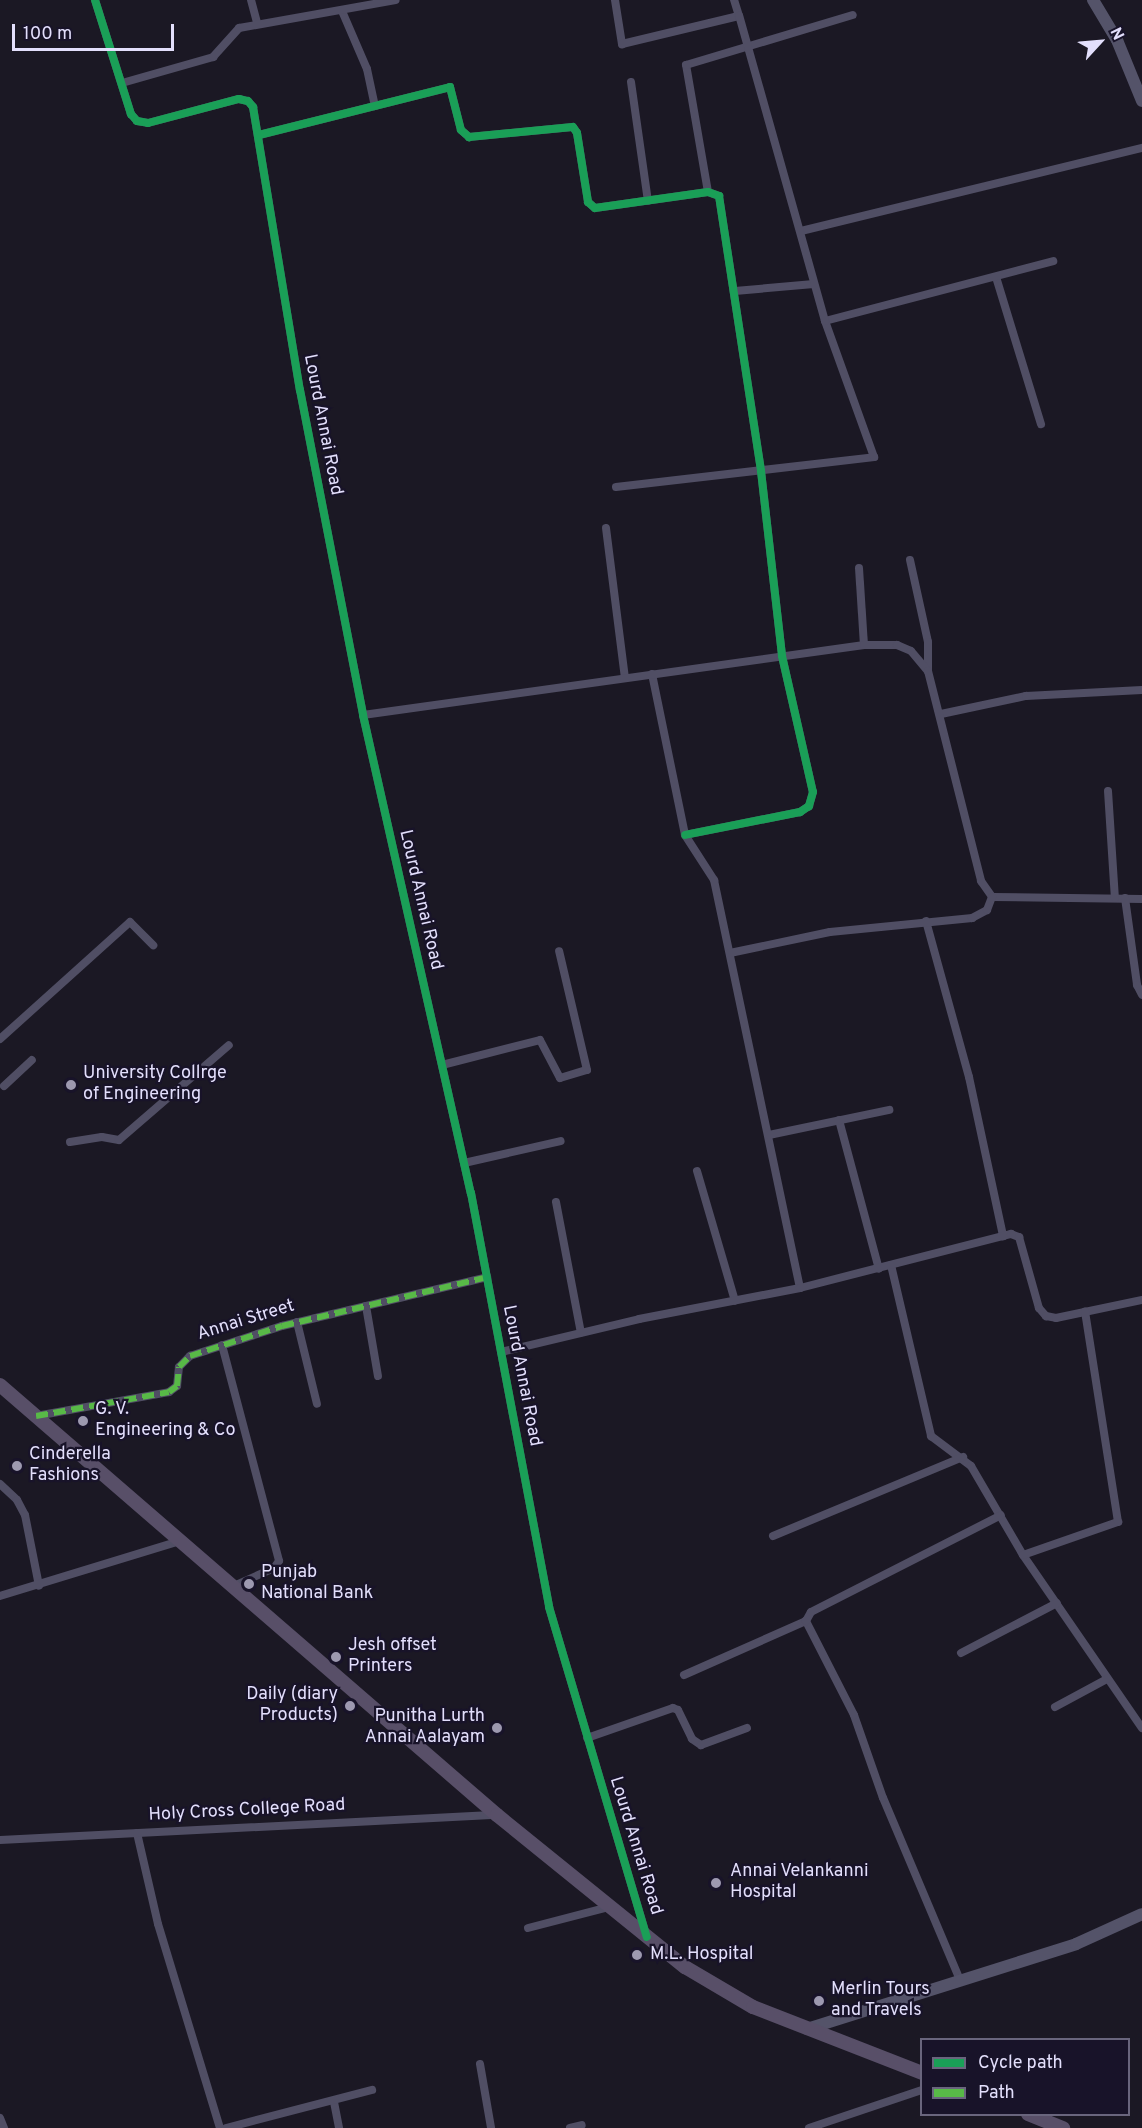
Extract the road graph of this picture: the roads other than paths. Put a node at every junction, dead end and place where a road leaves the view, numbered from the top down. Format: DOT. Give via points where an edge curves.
graph roads {
  1 [pos="95,0"];
  2 [pos="251,0"];
  3 [pos="396,0"];
  4 [pos="615,0"];
  5 [pos="734,0"];
  6 [pos="1093,0"];
  7 [pos="342,11"];
  8 [pos="853,15"];
  9 [pos="739,16"];
  10 [pos="257,23"];
  11 [pos="747,45"];
  12 [pos="1137,74"];
  13 [pos="631,82"];
  14 [pos="122,83"];
  15 [pos="1142,101"];
  16 [pos="375,106"];
  17 [pos="259,135"];
  18 [pos="1142,148"];
  19 [pos="708,192"];
  20 [pos="648,201"];
  21 [pos="801,231"];
  22 [pos="1053,261"];
  23 [pos="996,277"];
  24 [pos="814,284"];
  25 [pos="735,291"];
  26 [pos="825,321"];
  27 [pos="1041,424"];
  28 [pos="761,471"];
  29 [pos="616,487"];
  30 [pos="606,528"];
  31 [pos="910,560"];
  32 [pos="859,568"];
  33 [pos="864,645"];
  34 [pos="782,656"];
  35 [pos="928,670"];
  36 [pos="652,674"];
  37 [pos="625,678"];
  38 [pos="1142,690"];
  39 [pos="940,714"];
  40 [pos="363,715"];
  41 [pos="1108,790"];
  42 [pos="685,835"];
  43 [pos="992,897"];
  44 [pos="1115,898"];
  45 [pos="1125,898"];
  46 [pos="1142,899"];
  47 [pos="926,921"];
  48 [pos="153,945"];
  49 [pos="559,951"];
  50 [pos="730,953"];
  51 [pos="1142,995"];
  52 [pos="0,1039"];
  53 [pos="229,1045"];
  54 [pos="32,1060"];
  55 [pos="442,1065"];
  56 [pos="4,1086"];
  57 [pos="889,1110"];
  58 [pos="839,1120"];
  59 [pos="769,1135"];
  60 [pos="561,1141"];
  61 [pos="70,1142"];
  62 [pos="464,1163"];
  63 [pos="697,1171"];
  64 [pos="556,1202"];
  65 [pos="1003,1236"];
  66 [pos="891,1266"];
  67 [pos="879,1269"];
  68 [pos="487,1277"];
  69 [pos="800,1288"];
  70 [pos="1142,1300"];
  71 [pos="735,1301"];
  72 [pos="366,1306"];
  73 [pos="1085,1312"];
  74 [pos="297,1322"];
  75 [pos="581,1333"];
  76 [pos="222,1345"];
  77 [pos="501,1352"];
  78 [pos="378,1376"];
  79 [pos="0,1385"];
  80 [pos="317,1404"];
  81 [pos="36,1416"];
  82 [pos="963,1457"];
  83 [pos="0,1484"];
  84 [pos="1001,1515"];
  85 [pos="772,1536"];
  86 [pos="183,1540"];
  87 [pos="1023,1555"];
  88 [pos="236,1585"];
  89 [pos="39,1586"];
  90 [pos="0,1596"];
  91 [pos="1057,1603"];
  92 [pos="806,1621"];
  93 [pos="961,1653"];
  94 [pos="684,1676"];
  95 [pos="1107,1679"];
  96 [pos="1055,1707"];
  97 [pos="747,1728"];
  98 [pos="1142,1728"];
  99 [pos="587,1738"];
  100 [pos="497,1815"];
  101 [pos="137,1833"];
  102 [pos="0,1840"];
  103 [pos="609,1907"];
  104 [pos="1142,1914"];
  105 [pos="528,1928"];
  106 [pos="647,1937"];
  107 [pos="960,1980"];
  108 [pos="807,2029"];
  109 [pos="480,2064"];
  110 [pos="920,2073"];
  111 [pos="372,2090"];
  112 [pos="920,2090"];
  113 [pos="334,2102"];
  114 [pos="1031,2116"];
  115 [pos="0,2118"];
  116 [pos="582,2126"];
  117 [pos="4,2128"];
  118 [pos="220,2128"];
  119 [pos="226,2128"];
  120 [pos="339,2128"];
  121 [pos="491,2128"];
  122 [pos="570,2128"];
  123 [pos="809,2128"];
  124 [pos="1063,2128"];
  1 -- 14 [label="street, Lourd Annai Road"];
  2 -- 10 [label="street"];
  3 -- 7 [label="street"];
  4 -- 9 [label="street" via="622,44"];
  5 -- 9 [label="street"];
  6 -- 12 [label="street"];
  7 -- 10 [label="street"];
  7 -- 16 [label="street" via="367,69"];
  8 -- 11 [label="street"];
  9 -- 11 [label="street"];
  10 -- 14 [label="street" via="233,30 213,57"];
  11 -- 19 [label="street" via="686,65"];
  11 -- 21 [label="street"];
  12 -- 15 [label="street"];
  13 -- 20 [label="street"];
  14 -- 17 [label="street, Lourd Annai Road" via="137,121 148,123 238,99 253,107"];
  16 -- 17 [label="street"];
  16 -- 20 [label="street" via="444,86 453,90 461,130 469,137 573,127 591,206"];
  17 -- 40 [label="street, Lourd Annai Road" via="285,311"];
  18 -- 21 [label="street"];
  19 -- 20 [label="street"];
  19 -- 25 [label="street" via="717,193 720,201"];
  21 -- 24 [label="street"];
  22 -- 23 [label="street"];
  23 -- 26 [label="street"];
  23 -- 27 [label="street"];
  24 -- 25 [label="street"];
  24 -- 26 [label="street"];
  25 -- 28 [label="street"];
  26 -- 28 [label="street" via="874,457"];
  28 -- 29 [label="street"];
  28 -- 34 [label="street"];
  30 -- 37 [label="street"];
  31 -- 35 [label="street" via="928,642"];
  32 -- 33 [label="street"];
  33 -- 34 [label="street"];
  33 -- 35 [label="street" via="897,645 911,651"];
  34 -- 36 [label="street"];
  34 -- 42 [label="street" via="812,776 809,806 800,812"];
  35 -- 39 [label="street"];
  36 -- 37 [label="street"];
  36 -- 42 [label="street"];
  37 -- 40 [label="street"];
  38 -- 39 [label="street" via="1026,696"];
  39 -- 43 [label="street" via="981,881"];
  40 -- 55 [label="street, Lourd Annai Road"];
  41 -- 44 [label="street"];
  42 -- 50 [label="street" via="714,880"];
  43 -- 44 [label="street"];
  43 -- 47 [label="street" via="981,915"];
  44 -- 45 [label="street"];
  45 -- 46 [label="street"];
  45 -- 51 [label="street" via="1137,985"];
  47 -- 50 [label="street" via="830,932"];
  47 -- 65 [label="street" via="969,1077"];
  48 -- 52 [label="street" via="130,922"];
  49 -- 55 [label="street" via="587,1070 560,1078 540,1040"];
  50 -- 59 [label="street"];
  53 -- 61 [label="street" via="119,1140 102,1137"];
  54 -- 56 [label="street"];
  55 -- 62 [label="street, Lourd Annai Road"];
  57 -- 58 [label="street"];
  58 -- 59 [label="street"];
  58 -- 67 [label="street"];
  59 -- 69 [label="street"];
  60 -- 62 [label="street"];
  62 -- 68 [label="street, Lourd Annai Road"];
  63 -- 71 [label="street"];
  64 -- 75 [label="street"];
  65 -- 66 [label="street"];
  65 -- 73 [label="street" via="1019,1237 1039,1308 1046,1316 1056,1318"];
  66 -- 67 [label="street"];
  66 -- 82 [label="street" via="926,1426 940,1445"];
  67 -- 69 [label="street"];
  68 -- 72 [label="street, Annai Street"];
  68 -- 77 [label="street, Lourd Annai Road"];
  69 -- 71 [label="street"];
  70 -- 73 [label="street"];
  71 -- 75 [label="street"];
  72 -- 74 [label="street, Annai Street"];
  72 -- 78 [label="street"];
  73 -- 87 [label="street" via="1118,1522"];
  74 -- 76 [label="street, Annai Street"];
  74 -- 80 [label="street"];
  75 -- 77 [label="street"];
  76 -- 81 [label="street, Annai Street" via="183,1360 177,1386 169,1392"];
  76 -- 88 [label="street" via="279,1561 274,1568"];
  77 -- 99 [label="street, Lourd Annai Road" via="549,1607"];
  79 -- 81 [label="main road"];
  81 -- 86 [label="main road"];
  82 -- 84 [label="street"];
  82 -- 85 [label="street"];
  83 -- 89 [label="street" via="17,1500 25,1515"];
  84 -- 87 [label="street"];
  84 -- 92 [label="street" via="811,1612"];
  86 -- 88 [label="main road"];
  86 -- 89 [label="street"];
  87 -- 91 [label="street"];
  88 -- 100 [label="main road"];
  89 -- 90 [label="street"];
  91 -- 93 [label="street"];
  91 -- 95 [label="street"];
  92 -- 94 [label="street"];
  92 -- 107 [label="street" via="854,1714 883,1798"];
  95 -- 96 [label="street"];
  95 -- 98 [label="street"];
  97 -- 99 [label="street" via="701,1745 692,1739 678,1710 673,1708"];
  99 -- 106 [label="street, Lourd Annai Road"];
  100 -- 101 [label="street, Holy Cross College Road"];
  100 -- 103 [label="main road"];
  101 -- 102 [label="street, Holy Cross College Road"];
  101 -- 118 [label="street" via="158,1923"];
  103 -- 105 [label="street"];
  103 -- 106 [label="main road"];
  104 -- 107 [label="street" via="1076,1944"];
  106 -- 108 [label="main road" via="685,1967 753,2007"];
  107 -- 108 [label="street"];
  108 -- 110 [label="main road"];
  109 -- 121 [label="street"];
  111 -- 113 [label="street"];
  112 -- 123 [label="street"];
  113 -- 119 [label="street"];
  113 -- 120 [label="street"];
  114 -- 124 [label="main road"];
  115 -- 117 [label="street"];
  116 -- 122 [label="street"];
}
